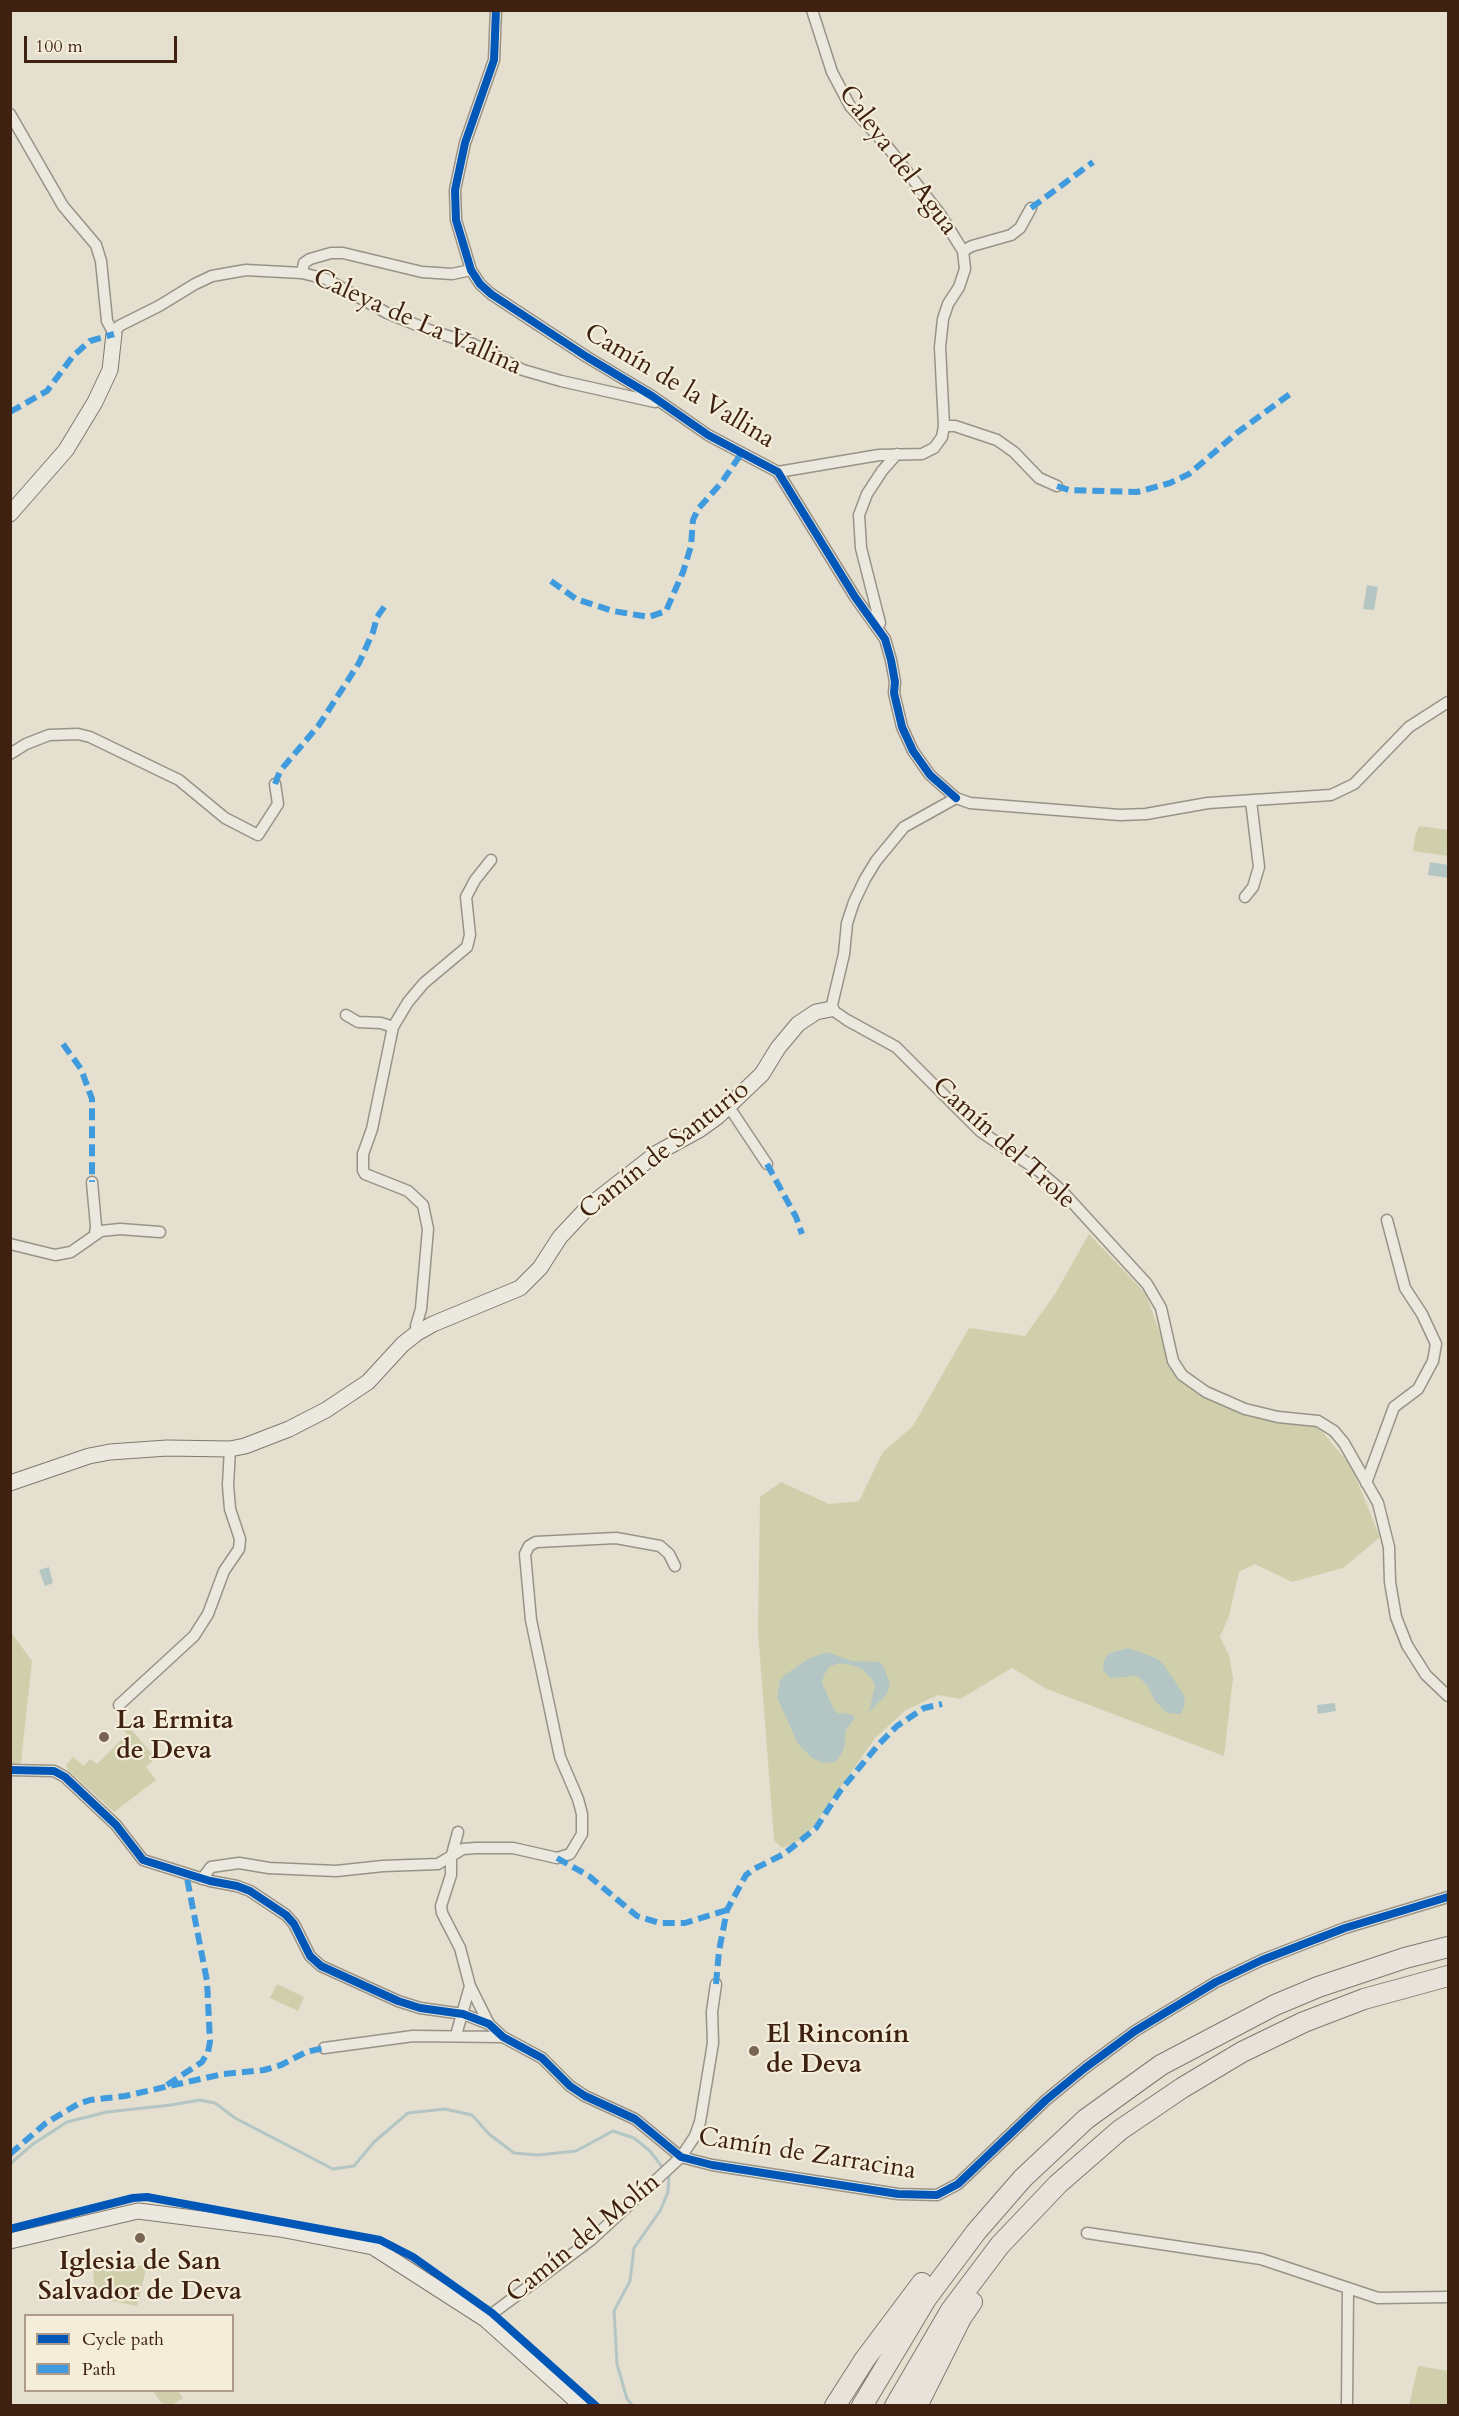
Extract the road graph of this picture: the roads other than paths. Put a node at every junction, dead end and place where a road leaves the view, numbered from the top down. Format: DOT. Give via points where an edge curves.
graph roads {
  1 [pos="496,10"];
  2 [pos="812,10"];
  3 [pos="10,114"];
  4 [pos="1031,208"];
  5 [pos="963,251"];
  6 [pos="471,270"];
  7 [pos="302,273"];
  8 [pos="114,334"];
  9 [pos="663,404"];
  10 [pos="944,426"];
  11 [pos="897,454"];
  12 [pos="778,472"];
  13 [pos="1057,486"];
  14 [pos="10,514"];
  15 [pos="877,628"];
  16 [pos="1449,702"];
  17 [pos="10,754"];
  18 [pos="275,784"];
  19 [pos="956,798"];
  20 [pos="1251,801"];
  21 [pos="491,860"];
  22 [pos="1245,897"];
  23 [pos="831,1009"];
  24 [pos="346,1015"];
  25 [pos="393,1027"];
  26 [pos="729,1107"];
  27 [pos="767,1164"];
  28 [pos="92,1182"];
  29 [pos="1387,1220"];
  30 [pos="160,1232"];
  31 [pos="95,1234"];
  32 [pos="10,1244"];
  33 [pos="417,1333"];
  34 [pos="230,1449"];
  35 [pos="1366,1483"];
  36 [pos="10,1484"];
  37 [pos="675,1566"];
  38 [pos="1449,1696"];
  39 [pos="119,1705"];
  40 [pos="10,1770"];
  41 [pos="458,1832"];
  42 [pos="451,1858"];
  43 [pos="202,1878"];
  44 [pos="1449,1897"];
  45 [pos="1449,1947"];
  46 [pos="1449,1976"];
  47 [pos="716,1984"];
  48 [pos="470,1986"];
  49 [pos="1364,1999"];
  50 [pos="463,2014"];
  51 [pos="489,2024"];
  52 [pos="456,2035"];
  53 [pos="503,2037"];
  54 [pos="324,2048"];
  55 [pos="681,2157"];
  56 [pos="1023,2178"];
  57 [pos="1086,2233"];
  58 [pos="10,2241"];
  59 [pos="1348,2289"];
  60 [pos="1449,2297"];
  61 [pos="485,2319"];
  62 [pos="582,2406"];
  63 [pos="836,2406"];
  64 [pos="862,2406"];
  65 [pos="895,2406"];
  66 [pos="918,2406"];
  67 [pos="1347,2406"];
  1 -- 6 [label="street, Camín de la Vallina" via="494,60 465,143 455,190 456,220"];
  2 -- 5 [label="street, Caleya del Agua" via="832,72 850,106 904,166"];
  3 -- 8 [label="street" via="63,206 96,245 107,321"];
  4 -- 5 [label="street" via="1020,228 1011,235"];
  5 -- 10 [label="street, Caleya del Agua" via="962,279 945,311 942,328"];
  6 -- 7 [label="street" via="452,274 422,272 331,253 304,263"];
  6 -- 9 [label="street, Camín de la Vallina" via="491,294"];
  7 -- 8 [label="street, Caleya de La Vallina" via="246,270 212,276 119,326"];
  7 -- 9 [label="street, Caleya de La Vallina" via="326,279 387,313 473,344 523,370"];
  8 -- 14 [label="street" via="110,370 95,402 66,450"];
  9 -- 12 [label="street, Camín de la Vallina" via="724,444"];
  10 -- 11 [label="street" via="942,437 928,452"];
  10 -- 13 [label="street" via="997,440 1039,478"];
  11 -- 12 [label="street"];
  11 -- 15 [label="street" via="877,479 859,515 861,548 880,622"];
  12 -- 15 [label="street, Camín de la Vallina"];
  15 -- 19 [label="street, Camín de la Vallina" via="885,639 902,727 913,751 930,775"];
  16 -- 20 [label="street" via="1409,727 1354,784 1341,792"];
  17 -- 18 [label="street" via="49,735 90,737 179,780 225,818 258,835 278,804"];
  19 -- 20 [label="street" via="970,803 1120,815"];
  19 -- 23 [label="street" via="904,827 870,870 847,923"];
  20 -- 22 [label="street" via="1259,867 1253,887"];
  21 -- 25 [label="street" via="466,897 470,935 467,947 424,983"];
  23 -- 26 [label="street, Camín de Santurio" via="816,1012 798,1024 777,1048 762,1074"];
  23 -- 35 [label="street, Camín del Trole" via="896,1047 980,1131 1061,1190 1147,1284 1161,1308 1173,1361 1182,1375 1206,1392 1245,1409 1318,1421 1344,1443"];
  24 -- 25 [label="street" via="358,1022"];
  25 -- 33 [label="street" via="362,1162 365,1174 408,1191 423,1205 428,1229"];
  26 -- 27 [label="street"];
  26 -- 33 [label="street, Camín de Santurio" via="699,1130 657,1153 596,1201 520,1288"];
  28 -- 31 [label="street"];
  29 -- 35 [label="street" via="1405,1288 1436,1344 1433,1361 1418,1389 1394,1407"];
  30 -- 31 [label="street" via="120,1228"];
  31 -- 32 [label="street" via="82,1246 62,1254"];
  33 -- 34 [label="street, Camín de Santurio" via="368,1382 326,1410 289,1429"];
  34 -- 36 [label="street, Camín de Santurio" via="110,1452"];
  34 -- 39 [label="street" via="230,1509 240,1539 239,1549 224,1571 208,1614 194,1636"];
  35 -- 38 [label="street, Camín del Trole" via="1378,1503 1385,1529 1396,1617 1407,1646 1426,1675"];
  37 -- 42 [label="street" via="660,1546 616,1538 536,1542 529,1546 525,1554 531,1620 560,1757 579,1799 582,1834 570,1854 557,1858 501,1848 463,1849"];
  40 -- 43 [label="street" via="54,1771 65,1777 116,1825 143,1860"];
  41 -- 42 [label="street"];
  42 -- 43 [label="street" via="428,1865 336,1872 230,1863 211,1867"];
  42 -- 48 [label="street" via="442,1913 460,1948"];
  43 -- 50 [label="street" via="244,1888 274,1905 294,1924 310,1956 334,1973 420,2008"];
  44 -- 55 [label="street, Camín de Zarracina" via="1345,1928 1273,1956 1175,2006 1135,2031 1046,2100 949,2191 937,2195 888,2193"];
  45 -- 56 [label="highway" via="1318,1987 1170,2060 1086,2119"];
  46 -- 49 [label="highway"];
  47 -- 55 [label="street, Camín del Molín" via="713,2043 700,2122"];
  48 -- 50 [label="street"];
  48 -- 51 [label="street"];
  49 -- 65 [label="highway" via="1242,2052 1111,2138 1058,2184 1000,2245 951,2310"];
  49 -- 66 [label="highway" via="1245,2059 1184,2096 1124,2139 1065,2190 1007,2252 961,2318"];
  50 -- 51 [label="street"];
  50 -- 52 [label="street"];
  51 -- 53 [label="street"];
  52 -- 53 [label="street"];
  52 -- 54 [label="street" via="413,2036"];
  53 -- 55 [label="street" via="542,2058 585,2096 642,2124"];
  55 -- 61 [label="street, Camín del Molín" via="591,2240"];
  56 -- 63 [label="highway" via="993,2201 952,2245 865,2360"];
  56 -- 64 [label="highway" via="926,2299"];
  57 -- 59 [label="street" via="1261,2259"];
  58 -- 61 [label="street" via="138,2211 279,2229 373,2247"];
  59 -- 60 [label="street" via="1378,2298"];
  59 -- 67 [label="street"];
  61 -- 62 [label="street"];
}
